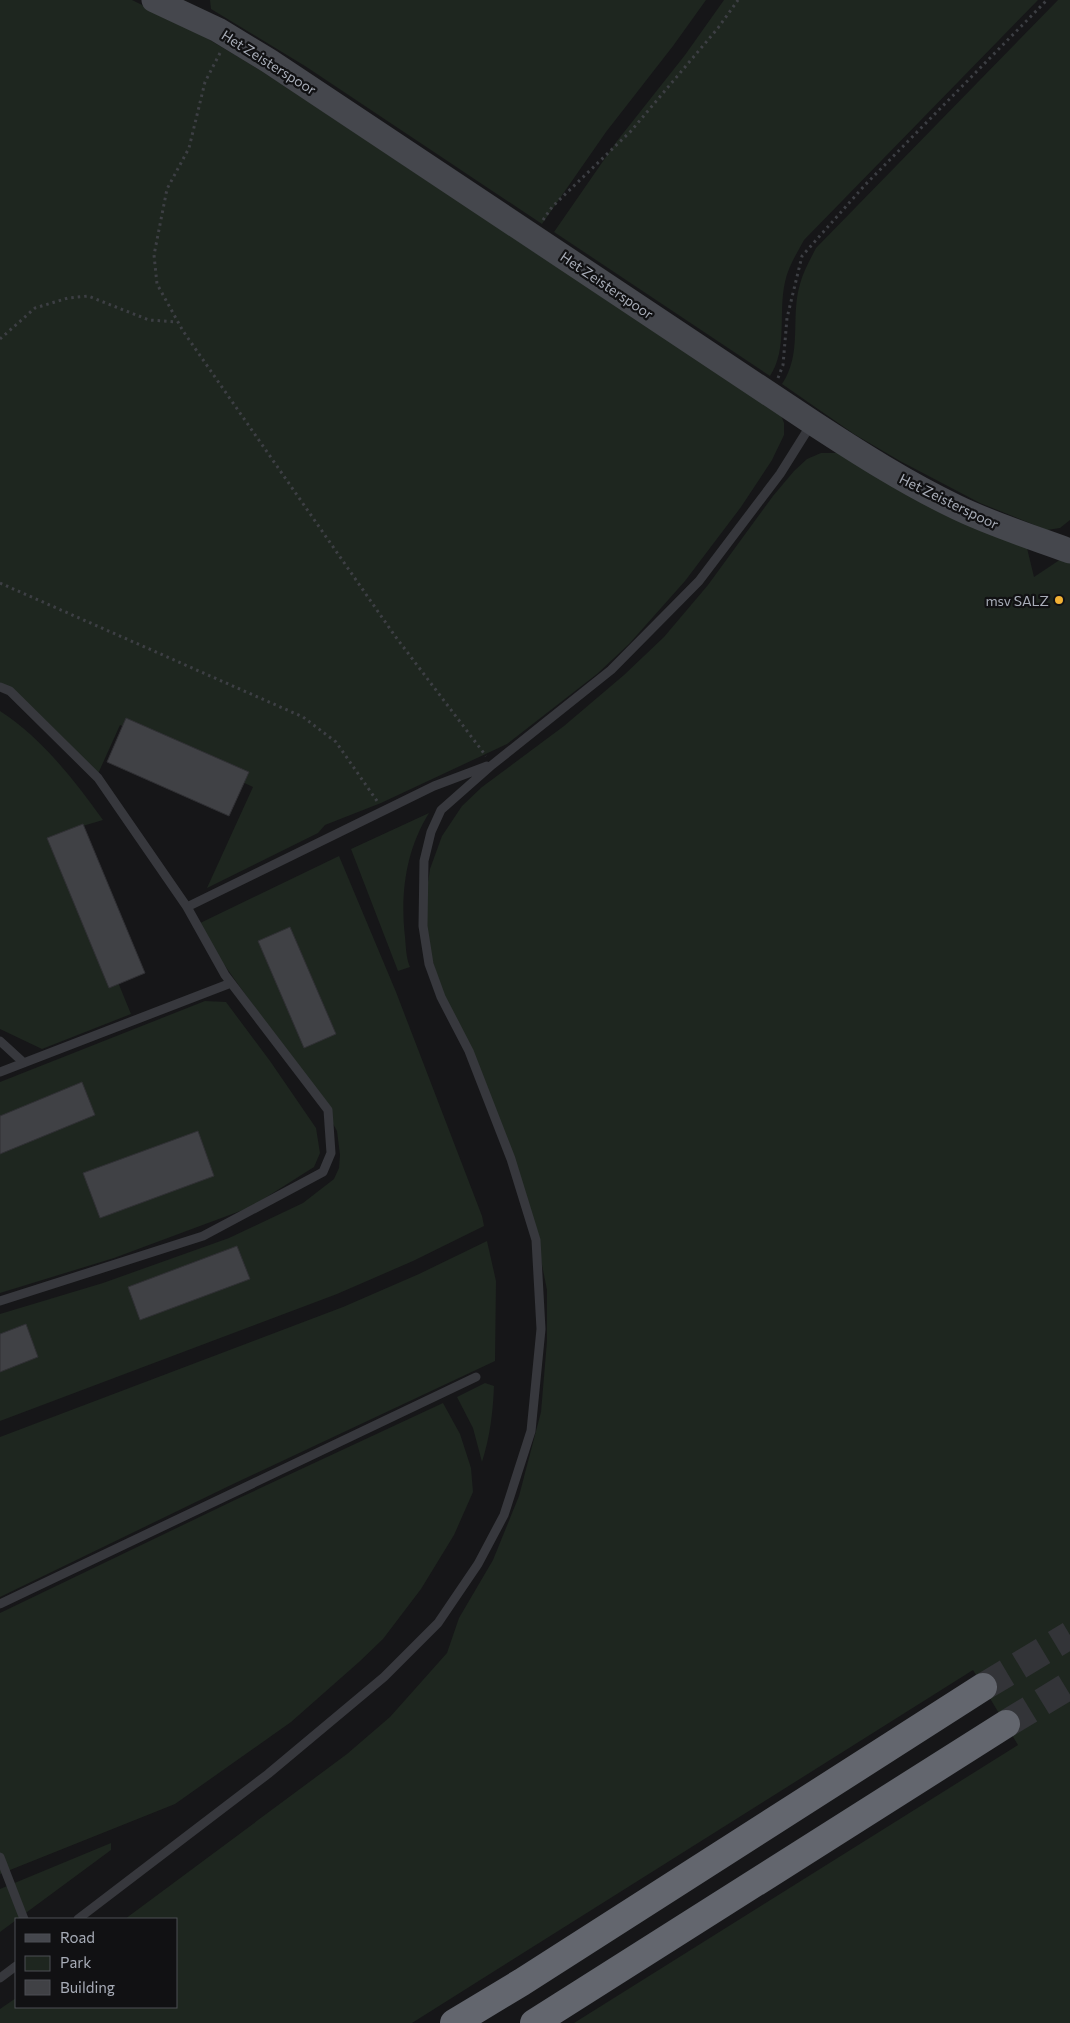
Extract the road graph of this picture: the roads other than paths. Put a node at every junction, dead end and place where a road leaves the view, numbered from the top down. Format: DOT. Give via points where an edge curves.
graph roads {
  1 [pos="154,0"];
  2 [pos="812,422"];
  3 [pos="1070,551"];
  4 [pos="0,686"];
  5 [pos="492,764"];
  6 [pos="186,907"];
  7 [pos="231,983"];
  8 [pos="0,1041"];
  9 [pos="24,1063"];
  10 [pos="0,1072"];
  11 [pos="0,1301"];
  12 [pos="476,1377"];
  13 [pos="0,1604"];
  14 [pos="983,1687"];
  15 [pos="1006,1724"];
  16 [pos="0,1857"];
  17 [pos="24,1918"];
  18 [pos="79,1918"];
  19 [pos="15,1967"];
  20 [pos="0,1978"];
  21 [pos="454,2023"];
  22 [pos="534,2023"];
  1 -- 2 [label="street, Het Zeisterspoor" via="231,38"];
  2 -- 3 [label="street, Het Zeisterspoor" via="894,475 958,508"];
  2 -- 5 [label="lane" via="780,474 699,581 610,670"];
  4 -- 6 [label="lane" via="10,691 98,778"];
  5 -- 6 [label="lane" via="434,786"];
  5 -- 18 [label="lane" via="441,810 431,832 424,862 423,926 429,964 441,996 469,1050 511,1159 536,1240 541,1329 531,1431 504,1515 478,1564 438,1623 384,1677 268,1774"];
  6 -- 7 [label="lane"];
  7 -- 9 [label="lane"];
  7 -- 11 [label="lane" via="328,1110 331,1153 323,1172 203,1236"];
  8 -- 9 [label="lane"];
  9 -- 10 [label="lane"];
  12 -- 13 [label="lane"];
  14 -- 21 [label="highway"];
  15 -- 22 [label="highway"];
  16 -- 17 [label="lane"];
  19 -- 20 [label="lane"];
}
